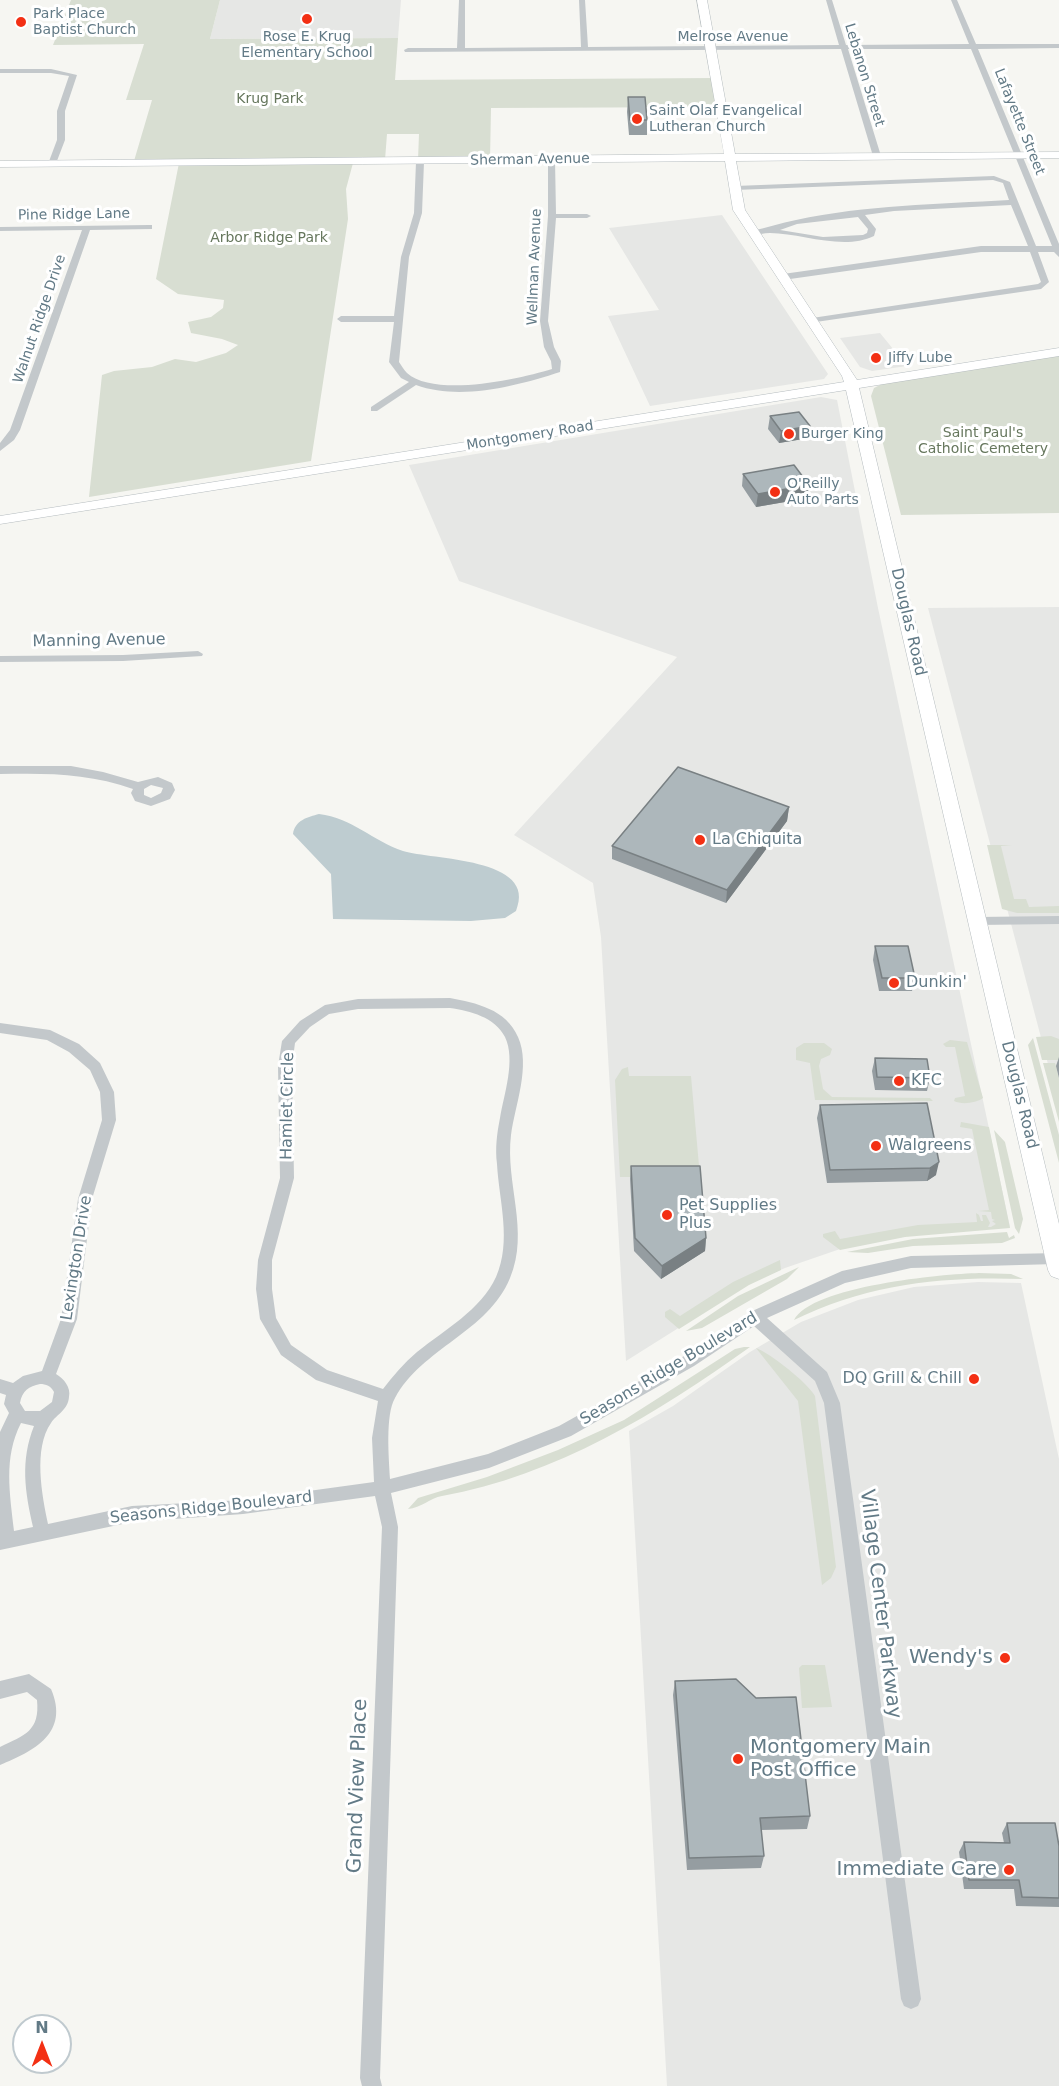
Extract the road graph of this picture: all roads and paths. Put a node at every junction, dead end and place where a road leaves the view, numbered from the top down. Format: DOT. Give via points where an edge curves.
graph roads {
  1 [pos="462,0"];
  2 [pos="582,0"];
  3 [pos="702,0"];
  4 [pos="829,0"];
  5 [pos="954,0"];
  6 [pos="973,46"];
  7 [pos="1059,46"];
  8 [pos="585,48"];
  9 [pos="843,48"];
  10 [pos="461,49"];
  11 [pos="710,49"];
  12 [pos="408,50"];
  13 [pos="0,71"];
  14 [pos="1017,155"];
  15 [pos="1059,155"];
  16 [pos="877,156"];
  17 [pos="730,158"];
  18 [pos="551,160"];
  19 [pos="420,162"];
  20 [pos="0,164"];
  21 [pos="52,164"];
  22 [pos="735,188"];
  23 [pos="1015,202"];
  24 [pos="861,215"];
  25 [pos="552,216"];
  26 [pos="587,216"];
  27 [pos="149,227"];
  28 [pos="87,228"];
  29 [pos="0,229"];
  30 [pos="769,231"];
  31 [pos="754,233"];
  32 [pos="1033,249"];
  33 [pos="1058,251"];
  34 [pos="783,277"];
  35 [pos="341,319"];
  36 [pos="398,319"];
  37 [pos="812,321"];
  38 [pos="1059,352"];
  39 [pos="414,382"];
  40 [pos="851,384"];
  41 [pos="374,409"];
  42 [pos="0,448"];
  43 [pos="0,520"];
  44 [pos="198,654"];
  45 [pos="0,659"];
  46 [pos="0,770"];
  47 [pos="139,787"];
  48 [pos="1059,920"];
  49 [pos="977,921"];
  50 [pos="0,1028"];
  51 [pos="1058,1264"];
  52 [pos="754,1317"];
  53 [pos="47,1377"];
  54 [pos="0,1386"];
  55 [pos="16,1390"];
  56 [pos="386,1397"];
  57 [pos="17,1414"];
  58 [pos="45,1417"];
  59 [pos="0,1468"];
  60 [pos="382,1488"];
  61 [pos="42,1532"];
  62 [pos="3,1541"];
  63 [pos="0,1690"];
  64 [pos="0,1756"];
  65 [pos="910,1999"];
  66 [pos="372,2086"];
  1 -- 10 [label="street"];
  2 -- 8 [label="street"];
  3 -- 11 [label="street, Douglas Road"];
  4 -- 9 [label="street, Lebanon Street"];
  5 -- 6 [label="street, Lafayette Street"];
  6 -- 7 [label="street, Melrose Avenue"];
  6 -- 9 [label="street, Melrose Avenue"];
  6 -- 14 [label="street, Lafayette Street"];
  8 -- 10 [label="street, Melrose Avenue"];
  8 -- 11 [label="street, Melrose Avenue"];
  9 -- 11 [label="street, Melrose Avenue"];
  9 -- 16 [label="street, Lebanon Street"];
  10 -- 12 [label="street, Melrose Avenue"];
  11 -- 17 [label="street, Douglas Road"];
  13 -- 21 [label="street" via="72,75 63,105 62,135"];
  14 -- 15 [label="street, Sherman Avenue"];
  14 -- 16 [label="street, Sherman Avenue"];
  14 -- 33 [label="street, Lafayette Street"];
  16 -- 17 [label="street, Sherman Avenue"];
  17 -- 18 [label="street, Sherman Avenue"];
  17 -- 22 [label="street, Douglas Road"];
  18 -- 19 [label="street, Sherman Avenue"];
  18 -- 25 [label="street, Wellman Avenue"];
  19 -- 21 [label="street, Sherman Avenue"];
  19 -- 36 [label="street" via="418,213 405,257"];
  20 -- 21 [label="street, Sherman Avenue"];
  22 -- 23 [label="street" via="994,178 1006,182"];
  22 -- 31 [label="street, Douglas Road" via="739,210"];
  23 -- 24 [label="street" via="905,207"];
  23 -- 32 [label="street"];
  24 -- 30 [label="street" via="796,222"];
  24 -- 30 [label="street" via="872,229 865,237 823,240"];
  25 -- 26 [label="street"];
  25 -- 39 [label="street, Wellman Avenue" via="544,321 557,370 470,388"];
  27 -- 28 [label="street, Pine Ridge Lane"];
  28 -- 29 [label="street, Pine Ridge Lane"];
  28 -- 42 [label="street, Walnut Ridge Drive" via="15,430"];
  30 -- 31 [label="street"];
  31 -- 34 [label="street, Douglas Road"];
  32 -- 33 [label="street"];
  32 -- 34 [label="street" via="966,251"];
  32 -- 37 [label="street" via="1044,277 1041,286"];
  34 -- 37 [label="street, Douglas Road"];
  35 -- 36 [label="street"];
  36 -- 39 [label="street" via="394,362 396,369"];
  37 -- 40 [label="street, Douglas Road"];
  38 -- 40 [label="street, Montgomery Road"];
  39 -- 41 [label="street"];
  40 -- 43 [label="street, Montgomery Road"];
  40 -- 49 [label="street, Douglas Road"];
  44 -- 45 [label="street, Manning Avenue"];
  46 -- 47 [label="street" via="82,770"];
  48 -- 49 [label="street"];
  49 -- 51 [label="street, Douglas Road"];
  50 -- 53 [label="street, Lexington Drive" via="50,1035 74,1048 95,1067 107,1092 109,1120 85,1198 69,1319"];
  51 -- 52 [label="street, Seasons Ridge Boulevard" via="911,1262 842,1277"];
  52 -- 60 [label="street, Seasons Ridge Boulevard" via="689,1361 565,1431 489,1461"];
  52 -- 65 [label="street, Village Center Parkway" via="821,1377 832,1403"];
  53 -- 55 [label="street" via="28,1380"];
  53 -- 58 [label="street" via="57,1383 62,1394 57,1408"];
  54 -- 55 [label="street"];
  55 -- 57 [label="street" via="12,1404"];
  56 -- 56 [label="street, Hamlet Circle" via="408,1369 491,1297 509,1260 512,1237 503,1149 516,1058 512,1037 496,1018 477,1007 450,1003 341,1007 325,1011 304,1024 289,1041 285,1066 287,1178 265,1260 268,1319 286,1350 322,1375"];
  56 -- 60 [label="street, Hamlet Circle" via="380,1438"];
  57 -- 58 [label="street" via="30,1419"];
  57 -- 59 [label="street" via="7,1434"];
  58 -- 61 [label="street" via="30,1473"];
  59 -- 62 [label="street"];
  60 -- 61 [label="street, Seasons Ridge Boulevard" via="243,1507 132,1514"];
  60 -- 66 [label="street, Grand View Place" via="390,1527"];
  61 -- 62 [label="street, Seasons Ridge Boulevard"];
  63 -- 64 [label="street" via="29,1683 45,1695 48,1710 44,1730 30,1742"];
}
